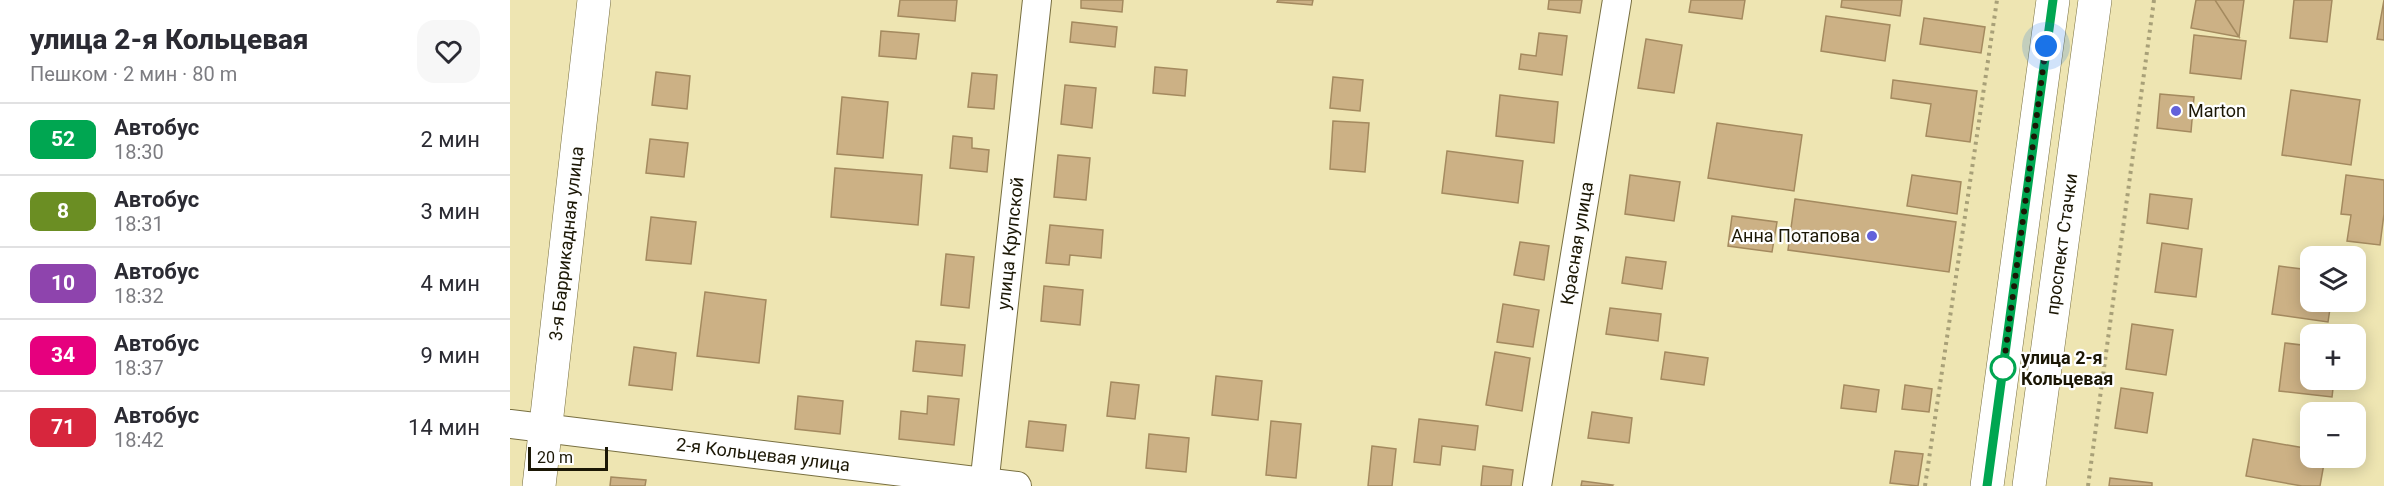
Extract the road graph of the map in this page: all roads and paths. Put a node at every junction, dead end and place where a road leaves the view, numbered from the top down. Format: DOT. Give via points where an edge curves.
graph roads {
  1 [pos="594,0"];
  2 [pos="1037,0"];
  3 [pos="1617,0"];
  4 [pos="1997,0"];
  5 [pos="2053,0"];
  6 [pos="2095,0"];
  7 [pos="2154,0"];
  8 [pos="510,424"];
  9 [pos="545,428"];
  10 [pos="985,484"];
  11 [pos="539,486"];
  12 [pos="1017,486"];
  13 [pos="1537,486"];
  14 [pos="1925,486"];
  15 [pos="1987,486"];
  16 [pos="2029,486"];
  17 [pos="2088,486"];
  1 -- 9 [label="main road, 3-я Баррикадная улица"];
  2 -- 10 [label="street, улица Крупской"];
  3 -- 13 [label="street, Красная улица"];
  4 -- 14 [label="path"];
  5 -- 15 [label="main road"];
  6 -- 16 [label="main road, проспект Стачки"];
  7 -- 17 [label="path"];
  8 -- 9 [label="street, 2-я Кольцевая улица"];
  9 -- 10 [label="street, 2-я Кольцевая улица"];
  9 -- 11 [label="main road, 3-я Баррикадная улица"];
  10 -- 12 [label="street, 2-я Кольцевая улица"];
}
